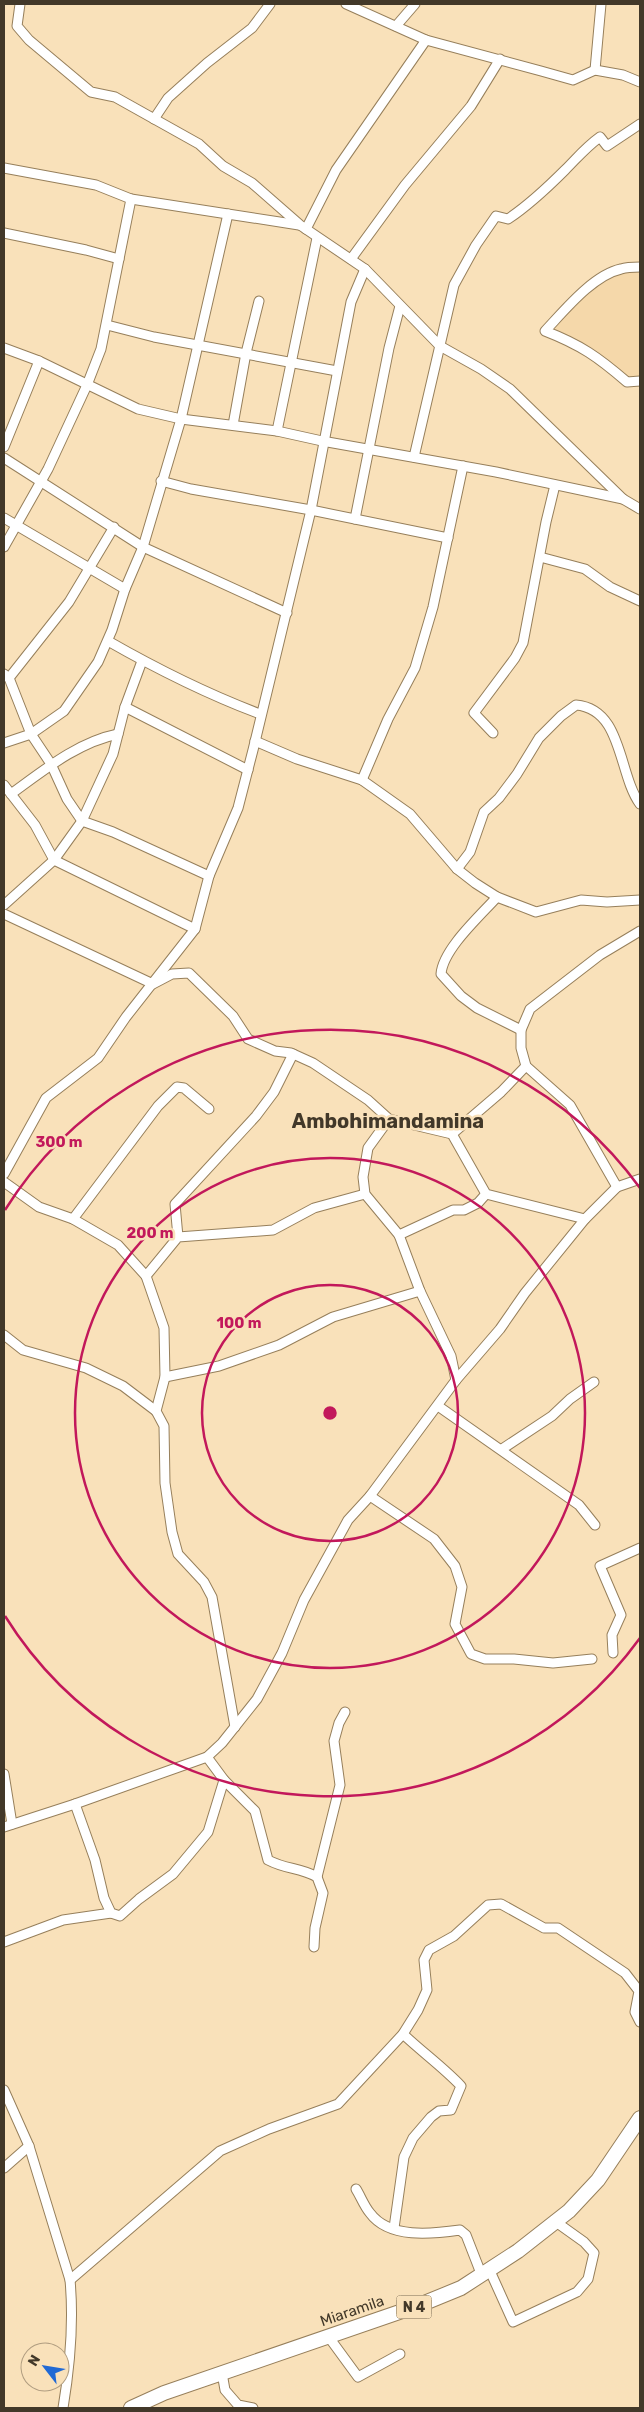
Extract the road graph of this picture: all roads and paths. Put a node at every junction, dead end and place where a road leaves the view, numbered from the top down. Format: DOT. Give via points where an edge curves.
graph roads {
  1 [pos="20,4"];
  2 [pos="270,4"];
  3 [pos="346,4"];
  4 [pos="415,4"];
  5 [pos="601,4"];
  6 [pos="396,26"];
  7 [pos="426,40"];
  8 [pos="500,59"];
  9 [pos="595,70"];
  10 [pos="640,82"];
  11 [pos="154,119"];
  12 [pos="640,124"];
  13 [pos="4,168"];
  14 [pos="131,200"];
  15 [pos="228,214"];
  16 [pos="303,227"];
  17 [pos="4,233"];
  18 [pos="317,238"];
  19 [pos="119,259"];
  20 [pos="350,259"];
  21 [pos="640,267"];
  22 [pos="365,269"];
  23 [pos="259,301"];
  24 [pos="400,306"];
  25 [pos="108,326"];
  26 [pos="198,344"];
  27 [pos="440,346"];
  28 [pos="4,348"];
  29 [pos="246,353"];
  30 [pos="39,361"];
  31 [pos="291,361"];
  32 [pos="337,371"];
  33 [pos="640,381"];
  34 [pos="87,384"];
  35 [pos="181,419"];
  36 [pos="233,425"];
  37 [pos="276,431"];
  38 [pos="322,442"];
  39 [pos="4,448"];
  40 [pos="370,449"];
  41 [pos="4,458"];
  42 [pos="414,458"];
  43 [pos="463,466"];
  44 [pos="161,481"];
  45 [pos="41,482"];
  46 [pos="555,485"];
  47 [pos="623,498"];
  48 [pos="640,509"];
  49 [pos="311,510"];
  50 [pos="4,518"];
  51 [pos="355,519"];
  52 [pos="15,525"];
  53 [pos="114,527"];
  54 [pos="448,538"];
  55 [pos="4,547"];
  56 [pos="143,547"];
  57 [pos="540,557"];
  58 [pos="88,568"];
  59 [pos="125,589"];
  60 [pos="640,601"];
  61 [pos="287,613"];
  62 [pos="108,641"];
  63 [pos="142,661"];
  64 [pos="6,676"];
  65 [pos="125,707"];
  66 [pos="260,714"];
  67 [pos="493,733"];
  68 [pos="31,734"];
  69 [pos="118,734"];
  70 [pos="255,741"];
  71 [pos="4,743"];
  72 [pos="51,764"];
  73 [pos="248,770"];
  74 [pos="362,780"];
  75 [pos="4,785"];
  76 [pos="11,794"];
  77 [pos="640,804"];
  78 [pos="82,821"];
  79 [pos="54,860"];
  80 [pos="457,869"];
  81 [pos="209,876"];
  82 [pos="497,897"];
  83 [pos="640,900"];
  84 [pos="4,906"];
  85 [pos="4,914"];
  86 [pos="195,929"];
  87 [pos="640,932"];
  88 [pos="153,984"];
  89 [pos="521,1030"];
  90 [pos="293,1054"];
  91 [pos="526,1066"];
  92 [pos="208,1109"];
  93 [pos="389,1119"];
  94 [pos="452,1134"];
  95 [pos="4,1174"];
  96 [pos="640,1179"];
  97 [pos="4,1182"];
  98 [pos="617,1187"];
  99 [pos="365,1194"];
  100 [pos="486,1194"];
  101 [pos="73,1219"];
  102 [pos="585,1219"];
  103 [pos="399,1235"];
  104 [pos="178,1237"];
  105 [pos="146,1276"];
  106 [pos="420,1291"];
  107 [pos="4,1335"];
  108 [pos="165,1377"];
  109 [pos="456,1380"];
  110 [pos="594,1382"];
  111 [pos="438,1406"];
  112 [pos="156,1411"];
  113 [pos="502,1449"];
  114 [pos="370,1496"];
  115 [pos="595,1525"];
  116 [pos="640,1548"];
  117 [pos="613,1653"];
  118 [pos="592,1659"];
  119 [pos="345,1712"];
  120 [pos="235,1727"];
  121 [pos="206,1757"];
  122 [pos="4,1774"];
  123 [pos="224,1780"];
  124 [pos="75,1804"];
  125 [pos="8,1825"];
  126 [pos="317,1877"];
  127 [pos="111,1913"];
  128 [pos="4,1942"];
  129 [pos="314,1947"];
  130 [pos="640,2022"];
  131 [pos="403,2034"];
  132 [pos="4,2090"];
  133 [pos="640,2118"];
  134 [pos="29,2146"];
  135 [pos="4,2168"];
  136 [pos="356,2189"];
  137 [pos="556,2222"];
  138 [pos="394,2228"];
  139 [pos="486,2273"];
  140 [pos="70,2280"];
  141 [pos="328,2336"];
  142 [pos="400,2354"];
  143 [pos="222,2373"];
  144 [pos="63,2408"];
  145 [pos="131,2408"];
  146 [pos="253,2408"];
  1 -- 11 [label="street" via="17,26 29,40 91,92 115,98"];
  2 -- 11 [label="street" via="252,28 168,98"];
  3 -- 6 [label="street"];
  4 -- 6 [label="street"];
  5 -- 9 [label="street"];
  6 -- 7 [label="street"];
  7 -- 8 [label="street"];
  7 -- 16 [label="street" via="336,170"];
  8 -- 9 [label="street" via="573,80"];
  8 -- 20 [label="street" via="470,106"];
  9 -- 10 [label="street"];
  11 -- 16 [label="street" via="199,144 223,166 252,183"];
  12 -- 27 [label="street" via="607,146 600,137 584,148 529,205 508,219 496,216 454,285"];
  13 -- 14 [label="street" via="96,185"];
  14 -- 15 [label="street"];
  14 -- 19 [label="street"];
  15 -- 16 [label="street"];
  15 -- 26 [label="street"];
  16 -- 18 [label="street"];
  17 -- 19 [label="street"];
  18 -- 20 [label="street"];
  18 -- 31 [label="street"];
  19 -- 25 [label="street"];
  20 -- 22 [label="street"];
  21 -- 33 [label="street" via="620,269 604,276 545,331 576,343 627,382"];
  22 -- 24 [label="street"];
  22 -- 32 [label="street" via="351,302"];
  23 -- 29 [label="street"];
  24 -- 27 [label="street"];
  24 -- 40 [label="street"];
  25 -- 26 [label="street"];
  25 -- 34 [label="street"];
  26 -- 29 [label="street"];
  26 -- 35 [label="street"];
  27 -- 42 [label="street"];
  27 -- 47 [label="street" via="510,390"];
  28 -- 30 [label="street"];
  29 -- 31 [label="street"];
  29 -- 36 [label="street"];
  30 -- 34 [label="street"];
  30 -- 39 [label="street"];
  31 -- 32 [label="street"];
  31 -- 37 [label="street"];
  32 -- 38 [label="street"];
  34 -- 35 [label="street" via="138,409"];
  34 -- 45 [label="street"];
  35 -- 36 [label="street"];
  35 -- 44 [label="street"];
  36 -- 37 [label="street"];
  37 -- 38 [label="street"];
  38 -- 40 [label="street"];
  38 -- 49 [label="street"];
  40 -- 42 [label="street"];
  40 -- 51 [label="street"];
  41 -- 45 [label="street"];
  42 -- 43 [label="street"];
  43 -- 46 [label="street"];
  43 -- 54 [label="street"];
  44 -- 49 [label="street"];
  44 -- 56 [label="street"];
  45 -- 52 [label="street"];
  45 -- 53 [label="street"];
  46 -- 47 [label="street"];
  46 -- 57 [label="street"];
  47 -- 48 [label="street"];
  49 -- 51 [label="street"];
  49 -- 61 [label="street"];
  50 -- 52 [label="street"];
  51 -- 54 [label="street"];
  52 -- 55 [label="street"];
  52 -- 58 [label="street"];
  53 -- 56 [label="street"];
  53 -- 58 [label="street"];
  54 -- 74 [label="street" via="416,668 388,719"];
  56 -- 59 [label="street"];
  56 -- 61 [label="street"];
  57 -- 60 [label="street" via="585,569"];
  57 -- 67 [label="street" via="523,642 474,713"];
  58 -- 59 [label="street"];
  58 -- 64 [label="street" via="69,602"];
  59 -- 62 [label="street"];
  61 -- 66 [label="street"];
  62 -- 63 [label="street"];
  62 -- 68 [label="street" via="98,662 64,711"];
  63 -- 65 [label="street"];
  63 -- 66 [label="street" via="222,700"];
  64 -- 68 [label="street"];
  65 -- 69 [label="street"];
  65 -- 73 [label="street"];
  66 -- 70 [label="street"];
  68 -- 71 [label="street"];
  68 -- 72 [label="street"];
  69 -- 72 [label="street" via="100,738"];
  69 -- 78 [label="street" via="113,754"];
  70 -- 73 [label="street"];
  70 -- 74 [label="street" via="297,759"];
  72 -- 76 [label="street"];
  72 -- 78 [label="street" via="67,799"];
  73 -- 81 [label="street" via="238,808"];
  74 -- 80 [label="street" via="410,814"];
  75 -- 76 [label="street"];
  76 -- 79 [label="street" via="35,825"];
  77 -- 80 [label="street" via="629,782 612,729 588,706 576,705 539,738 517,774 484,812 470,852"];
  78 -- 79 [label="street"];
  78 -- 81 [label="street"];
  79 -- 84 [label="street"];
  79 -- 86 [label="street"];
  80 -- 82 [label="street"];
  81 -- 86 [label="street"];
  82 -- 83 [label="street" via="536,912 581,900"];
  82 -- 89 [label="street" via="449,953 442,964 441,974 477,1008"];
  85 -- 88 [label="street"];
  86 -- 88 [label="street"];
  87 -- 89 [label="street" via="600,955 530,1010"];
  88 -- 90 [label="street" via="172,974 189,973 234,1016 248,1039 275,1051"];
  88 -- 95 [label="street" via="126,1016 98,1058 46,1098"];
  89 -- 91 [label="street"];
  90 -- 93 [label="street" via="313,1063 368,1100"];
  90 -- 104 [label="street" via="274,1092 256,1116 175,1204"];
  91 -- 94 [label="street"];
  91 -- 98 [label="street" via="570,1105"];
  92 -- 101 [label="street" via="184,1088 177,1087 158,1106"];
  93 -- 94 [label="street"];
  93 -- 99 [label="street" via="368,1148 363,1177"];
  94 -- 100 [label="street"];
  96 -- 98 [label="street"];
  97 -- 101 [label="street" via="39,1207"];
  98 -- 102 [label="street"];
  99 -- 103 [label="street"];
  99 -- 104 [label="street" via="314,1208 273,1230"];
  100 -- 102 [label="street"];
  100 -- 103 [label="street" via="478,1204 464,1210 452,1210"];
  101 -- 105 [label="street" via="118,1245"];
  102 -- 109 [label="street"];
  103 -- 106 [label="street"];
  104 -- 105 [label="street"];
  105 -- 108 [label="street" via="164,1328"];
  106 -- 108 [label="street" via="333,1317 279,1345 219,1366"];
  106 -- 109 [label="street" via="450,1356"];
  107 -- 112 [label="street" via="24,1350 86,1368 123,1386"];
  108 -- 112 [label="street"];
  109 -- 111 [label="street"];
  110 -- 113 [label="street" via="552,1416"];
  111 -- 113 [label="street"];
  111 -- 114 [label="street"];
  112 -- 120 [label="street" via="164,1426 165,1483 172,1532 178,1554 204,1582 212,1597"];
  113 -- 115 [label="street" via="579,1504"];
  114 -- 118 [label="street" via="434,1539 455,1566 462,1587 455,1624 471,1654 485,1659 553,1663"];
  114 -- 120 [label="street" via="348,1520 304,1600 272,1674"];
  116 -- 117 [label="street" via="600,1566 621,1615 612,1635"];
  119 -- 126 [label="street" via="334,1741 340,1785"];
  120 -- 121 [label="street"];
  121 -- 123 [label="street"];
  121 -- 124 [label="street"];
  122 -- 125 [label="street"];
  123 -- 126 [label="street" via="254,1811 268,1860 283,1868 303,1870"];
  123 -- 127 [label="street" via="208,1832 173,1874 120,1916"];
  124 -- 125 [label="street"];
  124 -- 127 [label="street"];
  126 -- 129 [label="street" via="323,1893"];
  127 -- 128 [label="street" via="63,1920"];
  130 -- 131 [label="street" via="635,2012 638,1991 625,1973 558,1928 544,1928 501,1904 488,1906 454,1936 429,1950 424,1960 427,1990"];
  131 -- 138 [label="street" via="461,2086 451,2110 439,2111 413,2138 403,2164"];
  131 -- 140 [label="street" via="338,2104 220,2151"];
  132 -- 134 [label="street"];
  133 -- 137 [label="main road, Miaramila / N 4" via="598,2180"];
  134 -- 135 [label="street"];
  134 -- 140 [label="street"];
  136 -- 138 [label="street" via="370,2214 384,2226"];
  137 -- 139 [label="main road, Miaramila / N 4"];
  137 -- 139 [label="street" via="594,2253 588,2280 577,2292 513,2322"];
  138 -- 139 [label="street" via="412,2234 460,2230 466,2235"];
  139 -- 141 [label="main road, Miaramila / N 4" via="461,2288 416,2306"];
  140 -- 144 [label="street" via="69,2370"];
  141 -- 142 [label="street" via="358,2377"];
  141 -- 143 [label="main road, Miaramila / N 4"];
  143 -- 145 [label="main road, Miaramila / N 4"];
  143 -- 146 [label="street" via="226,2390 238,2406"];
}
